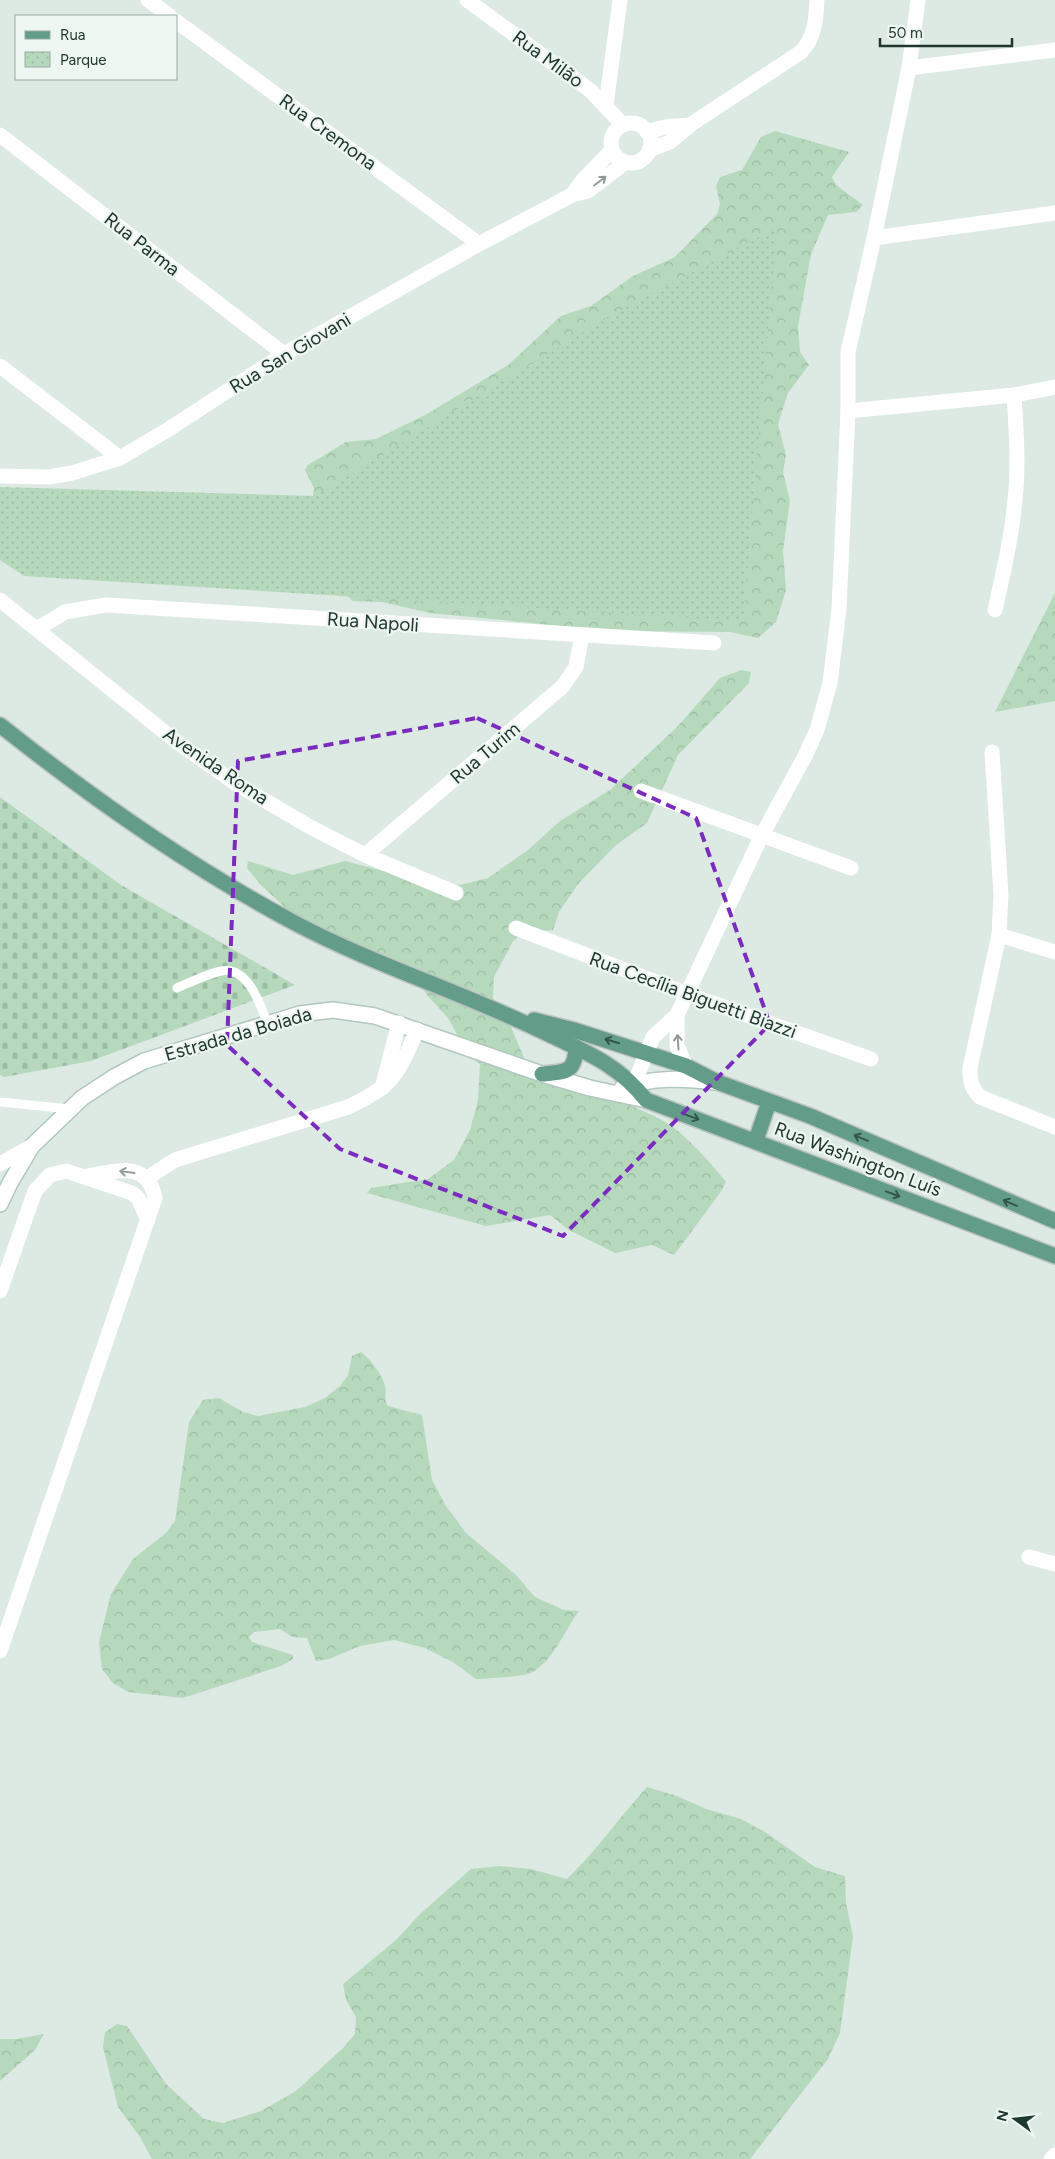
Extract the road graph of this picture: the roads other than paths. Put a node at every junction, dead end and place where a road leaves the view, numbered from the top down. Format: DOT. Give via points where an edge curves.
graph roads {
  1 [pos="148,0"];
  2 [pos="467,0"];
  3 [pos="620,0"];
  4 [pos="817,0"];
  5 [pos="918,0"];
  6 [pos="169,15"];
  7 [pos="178,21"];
  8 [pos="1055,50"];
  9 [pos="909,68"];
  10 [pos="606,105"];
  11 [pos="623,124"];
  12 [pos="690,125"];
  13 [pos="647,132"];
  14 [pos="0,135"];
  15 [pos="612,150"];
  16 [pos="649,150"];
  17 [pos="626,162"];
  18 [pos="572,195"];
  19 [pos="1055,213"];
  20 [pos="874,238"];
  21 [pos="479,244"];
  22 [pos="284,354"];
  23 [pos="0,366"];
  24 [pos="1055,388"];
  25 [pos="1014,395"];
  26 [pos="848,411"];
  27 [pos="120,458"];
  28 [pos="0,476"];
  29 [pos="0,600"];
  30 [pos="995,610"];
  31 [pos="37,629"];
  32 [pos="582,635"];
  33 [pos="714,643"];
  34 [pos="0,725"];
  35 [pos="992,752"];
  36 [pos="640,791"];
  37 [pos="762,834"];
  38 [pos="365,855"];
  39 [pos="851,868"];
  40 [pos="456,892"];
  41 [pos="516,928"];
  42 [pos="999,935"];
  43 [pos="1055,952"];
  44 [pos="177,988"];
  45 [pos="687,994"];
  46 [pos="677,1015"];
  47 [pos="512,1016"];
  48 [pos="268,1022"];
  49 [pos="399,1023"];
  50 [pos="417,1030"];
  51 [pos="576,1047"];
  52 [pos="648,1053"];
  53 [pos="871,1059"];
  54 [pos="686,1066"];
  55 [pos="542,1074"];
  56 [pos="717,1082"];
  57 [pos="634,1084"];
  58 [pos="381,1090"];
  59 [pos="608,1092"];
  60 [pos="646,1100"];
  61 [pos="0,1102"];
  62 [pos="769,1102"];
  63 [pos="70,1109"];
  64 [pos="1055,1127"];
  65 [pos="756,1140"];
  66 [pos="32,1146"];
  67 [pos="0,1164"];
  68 [pos="88,1176"];
  69 [pos="147,1178"];
  70 [pos="0,1204"];
  71 [pos="148,1220"];
  72 [pos="1055,1222"];
  73 [pos="1055,1256"];
  74 [pos="0,1292"];
  75 [pos="1029,1556"];
  76 [pos="1055,1564"];
  77 [pos="0,1651"];
  78 [pos="1055,2155"];
  79 [pos="1051,2159"];
  1 -- 6 [label="street"];
  2 -- 10 [label="street, Rua Milão"];
  3 -- 10 [label="street"];
  4 -- 12 [label="street" via="815,26 801,52"];
  5 -- 9 [label="street"];
  7 -- 21 [label="street, Rua Cremona"];
  8 -- 9 [label="street"];
  9 -- 20 [label="street"];
  10 -- 11 [label="street, Rua Milão"];
  11 -- 13 [label="street" via="637,124"];
  11 -- 15 [label="street" via="612,138"];
  12 -- 13 [label="street"];
  12 -- 16 [label="street" via="670,142"];
  13 -- 16 [label="street"];
  14 -- 22 [label="street, Rua Parma"];
  15 -- 17 [label="street"];
  15 -- 18 [label="street, Rua San Giovani"];
  16 -- 17 [label="street" via="640,160"];
  18 -- 17 [label="street, Rua San Giovani, one-way" via="588,191"];
  18 -- 21 [label="street, Rua San Giovani"];
  19 -- 20 [label="street"];
  20 -- 26 [label="street" via="848,352"];
  21 -- 22 [label="street, Rua San Giovani"];
  22 -- 27 [label="street, Rua San Giovani"];
  23 -- 27 [label="street"];
  24 -- 25 [label="street"];
  25 -- 26 [label="street"];
  25 -- 30 [label="street" via="1016,499"];
  26 -- 37 [label="street" via="839,609 830,683 817,730"];
  27 -- 28 [label="street, Rua San Giovani" via="72,474"];
  29 -- 31 [label="street, Avenida Roma"];
  31 -- 32 [label="street, Rua Napoli" via="65,612 106,605"];
  31 -- 38 [label="street, Avenida Roma" via="177,742 235,783"];
  32 -- 33 [label="street, Rua Napoli"];
  32 -- 38 [label="street, Rua Turim" via="576,667 562,687"];
  34 -- 47 [label="main road" via="122,818 231,888 338,945"];
  35 -- 42 [label="street" via="1002,895"];
  36 -- 37 [label="street"];
  37 -- 39 [label="street"];
  37 -- 45 [label="street"];
  38 -- 40 [label="street, Avenida Roma"];
  41 -- 45 [label="street, Rua Cecília Biguetti Biazzi"];
  42 -- 43 [label="street"];
  42 -- 64 [label="street" via="970,1068 970,1081 980,1097"];
  44 -- 48 [label="lane" via="223,970 235,973 246,980"];
  45 -- 46 [label="street"];
  45 -- 53 [label="street, Rua Cecília Biguetti Biazzi"];
  46 -- 52 [label="street" via="653,1037"];
  54 -- 46 [label="street, one-way" via="677,1046"];
  47 -- 51 [label="main road"];
  52 -- 47 [label="main road, one-way" via="574,1030"];
  48 -- 49 [label="street, Estrada da Boiada" via="333,1010"];
  48 -- 63 [label="street, Estrada da Boiada" via="144,1061 114,1077"];
  49 -- 50 [label="street, Estrada da Boiada"];
  49 -- 58 [label="street"];
  50 -- 55 [label="street, Estrada da Boiada"];
  50 -- 58 [label="street" via="399,1070"];
  51 -- 55 [label="main road" via="574,1062 568,1070"];
  51 -- 57 [label="main road" via="608,1063"];
  52 -- 54 [label="main road"];
  52 -- 57 [label="street"];
  54 -- 56 [label="main road"];
  55 -- 59 [label="street, Estrada da Boiada"];
  56 -- 57 [label="street" via="669,1078"];
  56 -- 62 [label="main road"];
  57 -- 59 [label="street"];
  57 -- 60 [label="main road"];
  58 -- 69 [label="street" via="348,1107 175,1160"];
  59 -- 60 [label="street, Estrada da Boiada"];
  60 -- 65 [label="main road, Rua Washington Luís, one-way"];
  61 -- 63 [label="lane"];
  62 -- 65 [label="main road"];
  72 -- 62 [label="main road, one-way"];
  63 -- 66 [label="street, Estrada da Boiada"];
  65 -- 73 [label="main road, Rua Washington Luís, one-way"];
  66 -- 67 [label="street"];
  66 -- 70 [label="street, Estrada da Boiada"];
  69 -- 68 [label="street, one-way" via="125,1170"];
  68 -- 71 [label="street" via="132,1193 138,1198"];
  68 -- 74 [label="street" via="66,1171 50,1175 35,1191"];
  69 -- 71 [label="street" via="155,1198"];
  71 -- 77 [label="street"];
  75 -- 76 [label="street"];
  78 -- 79 [label="street"];
}
